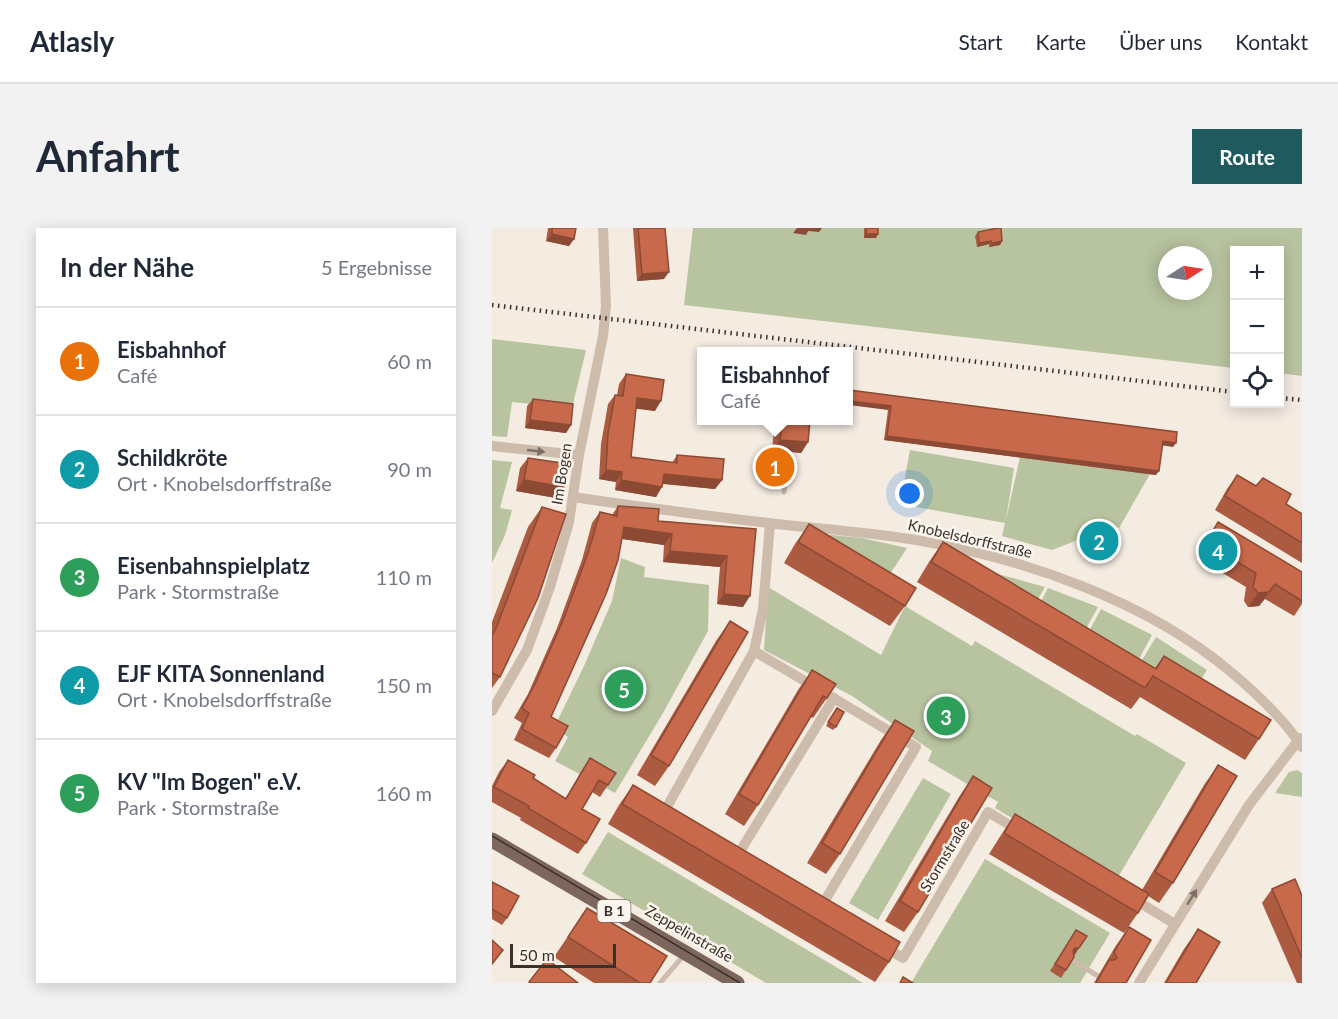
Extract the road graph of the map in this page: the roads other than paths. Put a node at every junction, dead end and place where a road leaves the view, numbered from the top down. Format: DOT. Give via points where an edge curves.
graph roads {
  1 [pos="603,228"];
  2 [pos="492,446"];
  3 [pos="579,455"];
  4 [pos="788,461"];
  5 [pos="784,492"];
  6 [pos="573,497"];
  7 [pos="770,523"];
  8 [pos="754,651"];
  9 [pos="834,698"];
  10 [pos="492,711"];
  11 [pos="1301,741"];
  12 [pos="672,820"];
  13 [pos="1028,836"];
  14 [pos="494,845"];
  15 [pos="736,858"];
  16 [pos="1126,895"];
  17 [pos="821,907"];
  18 [pos="1175,924"];
  19 [pos="876,941"];
  20 [pos="686,953"];
  21 [pos="1072,960"];
  22 [pos="1098,976"];
  23 [pos="660,983"];
  24 [pos="737,983"];
  25 [pos="1139,983"];
  1 -- 3 [label="street, Im Bogen" via="605,316"];
  2 -- 3 [label="street, one-way"];
  3 -- 6 [label="street, Im Bogen"];
  4 -- 5 [label="lane"];
  6 -- 7 [label="street, Knobelsdorffstraße"];
  6 -- 10 [label="street, Im Bogen" via="550,587 527,650"];
  7 -- 8 [label="street" via="763,609"];
  7 -- 11 [label="street, Knobelsdorffstraße" via="864,532 950,547 1025,567 1107,597 1216,658"];
  8 -- 9 [label="street"];
  8 -- 12 [label="street" via="663,814"];
  9 -- 15 [label="street"];
  9 -- 17 [label="street" via="916,747"];
  18 -- 11 [label="street, one-way" via="1249,805"];
  13 -- 19 [label="street, Stormstraße" via="988,812 903,958"];
  14 -- 20 [label="main road, Zeppelinstraße / B 1"];
  16 -- 18 [label="street"];
  18 -- 25 [label="street"];
  20 -- 23 [label="lane"];
  20 -- 24 [label="main road, Zeppelinstraße / B 1"];
  21 -- 22 [label="lane"];
}
